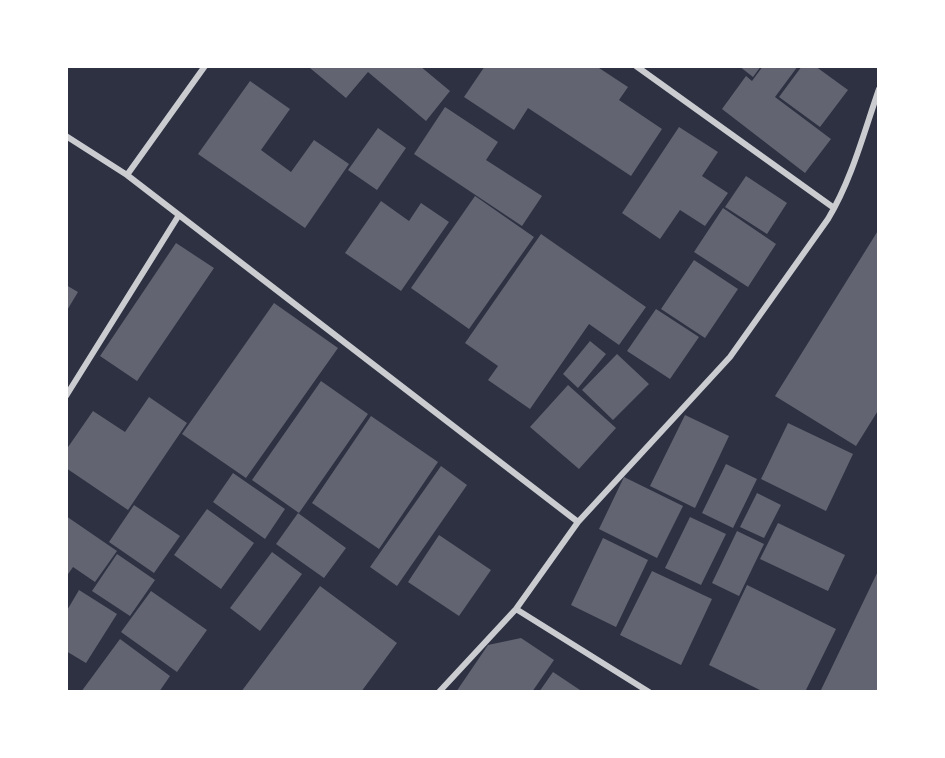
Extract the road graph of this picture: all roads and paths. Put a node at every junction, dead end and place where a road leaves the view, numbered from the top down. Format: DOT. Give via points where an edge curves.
graph roads {
  1 [pos="205,66"];
  2 [pos="636,66"];
  3 [pos="879,89"];
  4 [pos="66,136"];
  5 [pos="127,175"];
  6 [pos="834,208"];
  7 [pos="179,215"];
  8 [pos="66,396"];
  9 [pos="578,522"];
  10 [pos="516,609"];
  11 [pos="439,692"];
  12 [pos="649,692"];
  1 -- 5 [label="street"];
  2 -- 6 [label="street"];
  3 -- 6 [label="street"];
  4 -- 5 [label="street"];
  5 -- 7 [label="street"];
  6 -- 9 [label="street" via="730,357"];
  7 -- 8 [label="street"];
  7 -- 9 [label="street"];
  9 -- 10 [label="street"];
  10 -- 11 [label="street"];
  10 -- 12 [label="street"];
}
